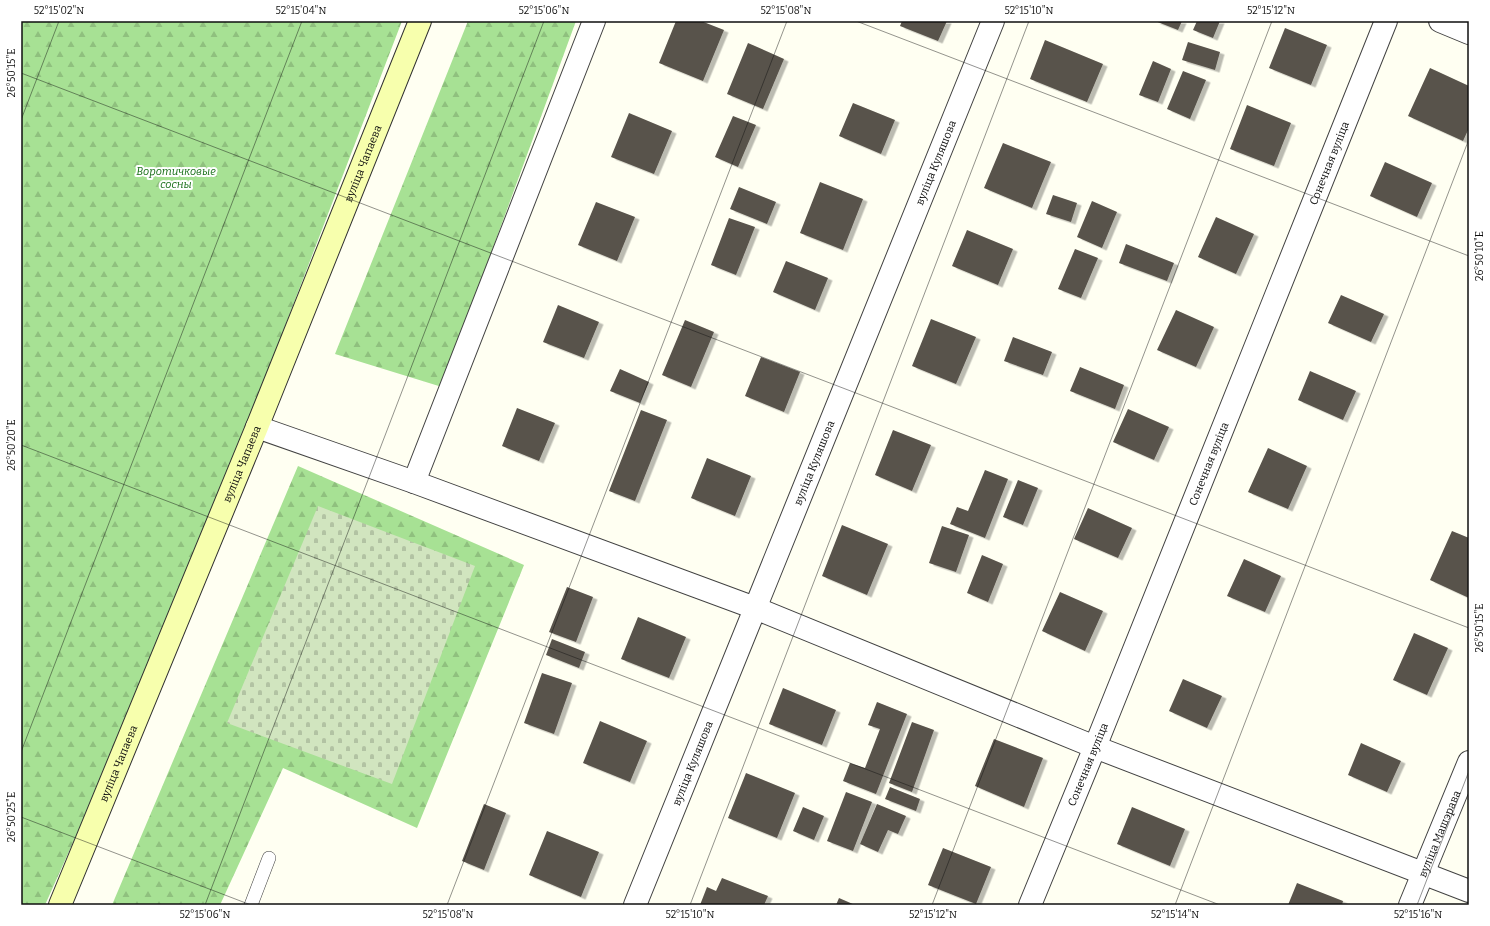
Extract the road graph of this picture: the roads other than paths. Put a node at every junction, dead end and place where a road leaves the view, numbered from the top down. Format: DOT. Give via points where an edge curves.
graph roads {
  1 [pos="420,21"];
  2 [pos="594,21"];
  3 [pos="993,21"];
  4 [pos="1386,21"];
  5 [pos="1440,21"];
  6 [pos="1469,33"];
  7 [pos="257,426"];
  8 [pos="414,482"];
  9 [pos="755,608"];
  10 [pos="1095,747"];
  11 [pos="1469,762"];
  12 [pos="269,858"];
  13 [pos="1424,874"];
  14 [pos="1469,891"];
  15 [pos="60,905"];
  16 [pos="251,905"];
  17 [pos="635,905"];
  18 [pos="1030,905"];
  19 [pos="1410,905"];
  1 -- 7 [label="main road, вуліца Чапаева"];
  2 -- 8 [label="street"];
  3 -- 9 [label="street, вуліца Куляшова"];
  4 -- 10 [label="street, Сонечная вуліца"];
  5 -- 6 [label="street"];
  7 -- 8 [label="street"];
  7 -- 15 [label="main road, вуліца Чапаева"];
  8 -- 9 [label="street"];
  9 -- 10 [label="street"];
  9 -- 17 [label="street, вуліца Куляшова"];
  10 -- 13 [label="street"];
  10 -- 18 [label="street, Сонечная вуліца"];
  11 -- 13 [label="street, вуліца Машэрава"];
  12 -- 16 [label="lane"];
  13 -- 14 [label="street"];
  13 -- 19 [label="street, вуліца Машэрава"];
}
